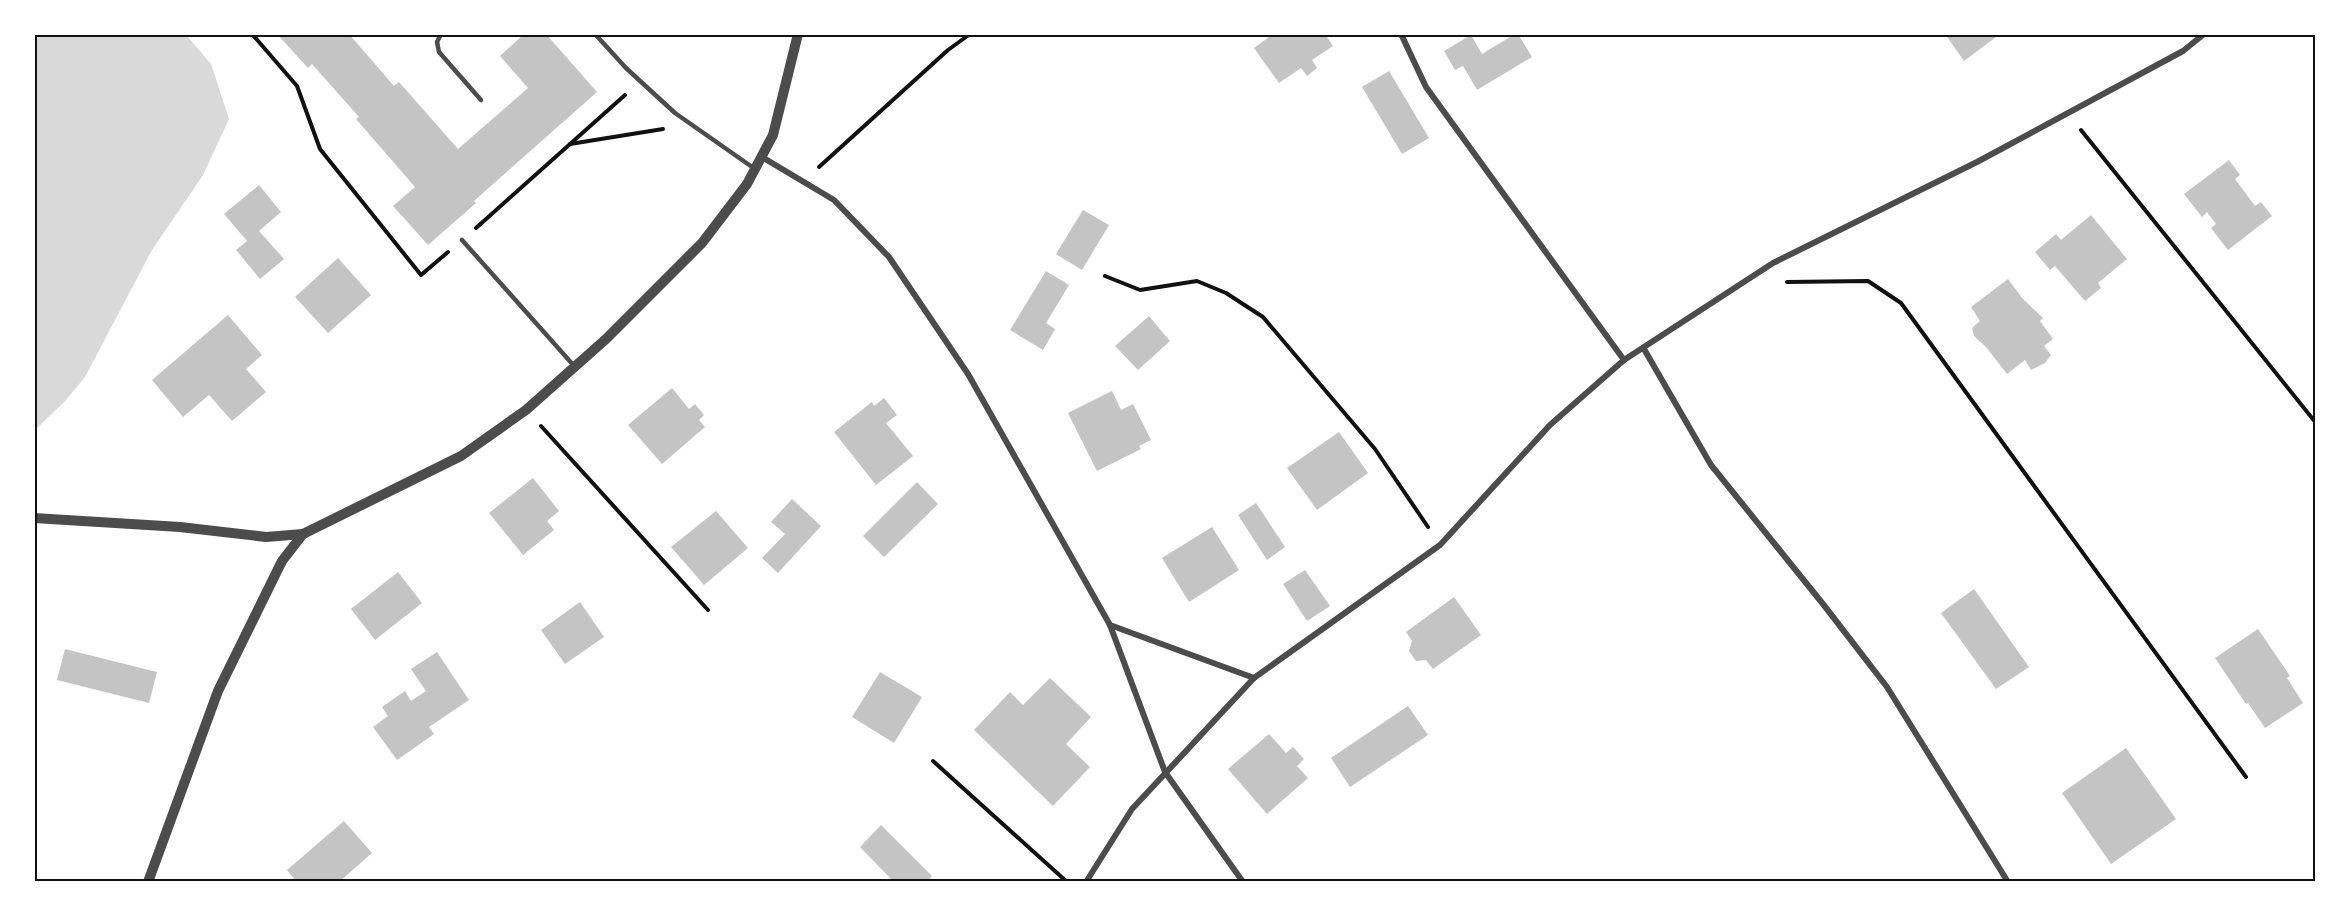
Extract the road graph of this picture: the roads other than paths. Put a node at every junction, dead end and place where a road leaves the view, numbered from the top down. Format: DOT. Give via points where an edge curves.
graph roads {
  1 [pos="441,34"];
  2 [pos="595,34"];
  3 [pos="798,34"];
  4 [pos="1401,34"];
  5 [pos="2204,34"];
  6 [pos="481,100"];
  7 [pos="762,157"];
  8 [pos="755,169"];
  9 [pos="462,240"];
  10 [pos="1644,349"];
  11 [pos="1624,360"];
  12 [pos="575,367"];
  13 [pos="34,518"];
  14 [pos="303,534"];
  15 [pos="1110,625"];
  16 [pos="1254,678"];
  17 [pos="1165,772"];
  18 [pos="148,882"];
  19 [pos="1086,882"];
  20 [pos="1244,882"];
  21 [pos="2008,882"];
  1 -- 6 [label="lane" via="437,42 440,52"];
  2 -- 8 [label="lane" via="675,113"];
  3 -- 7 [label="street" via="773,135"];
  4 -- 11 [label="street" via="1426,87"];
  5 -- 10 [label="street" via="2183,51 1977,162 1773,263"];
  7 -- 8 [label="street"];
  7 -- 15 [label="street" via="834,200 890,257 968,374"];
  8 -- 12 [label="street" via="702,243"];
  9 -- 12 [label="lane"];
  10 -- 11 [label="street"];
  10 -- 21 [label="street" via="1711,465 1887,687"];
  11 -- 16 [label="street" via="1550,425 1440,545"];
  12 -- 14 [label="street" via="526,410 461,456"];
  13 -- 14 [label="street" via="266,537"];
  14 -- 18 [label="street" via="282,561 218,691"];
  15 -- 16 [label="street"];
  15 -- 17 [label="street"];
  16 -- 17 [label="street"];
  17 -- 19 [label="street" via="1132,809"];
  17 -- 20 [label="street"];
}
